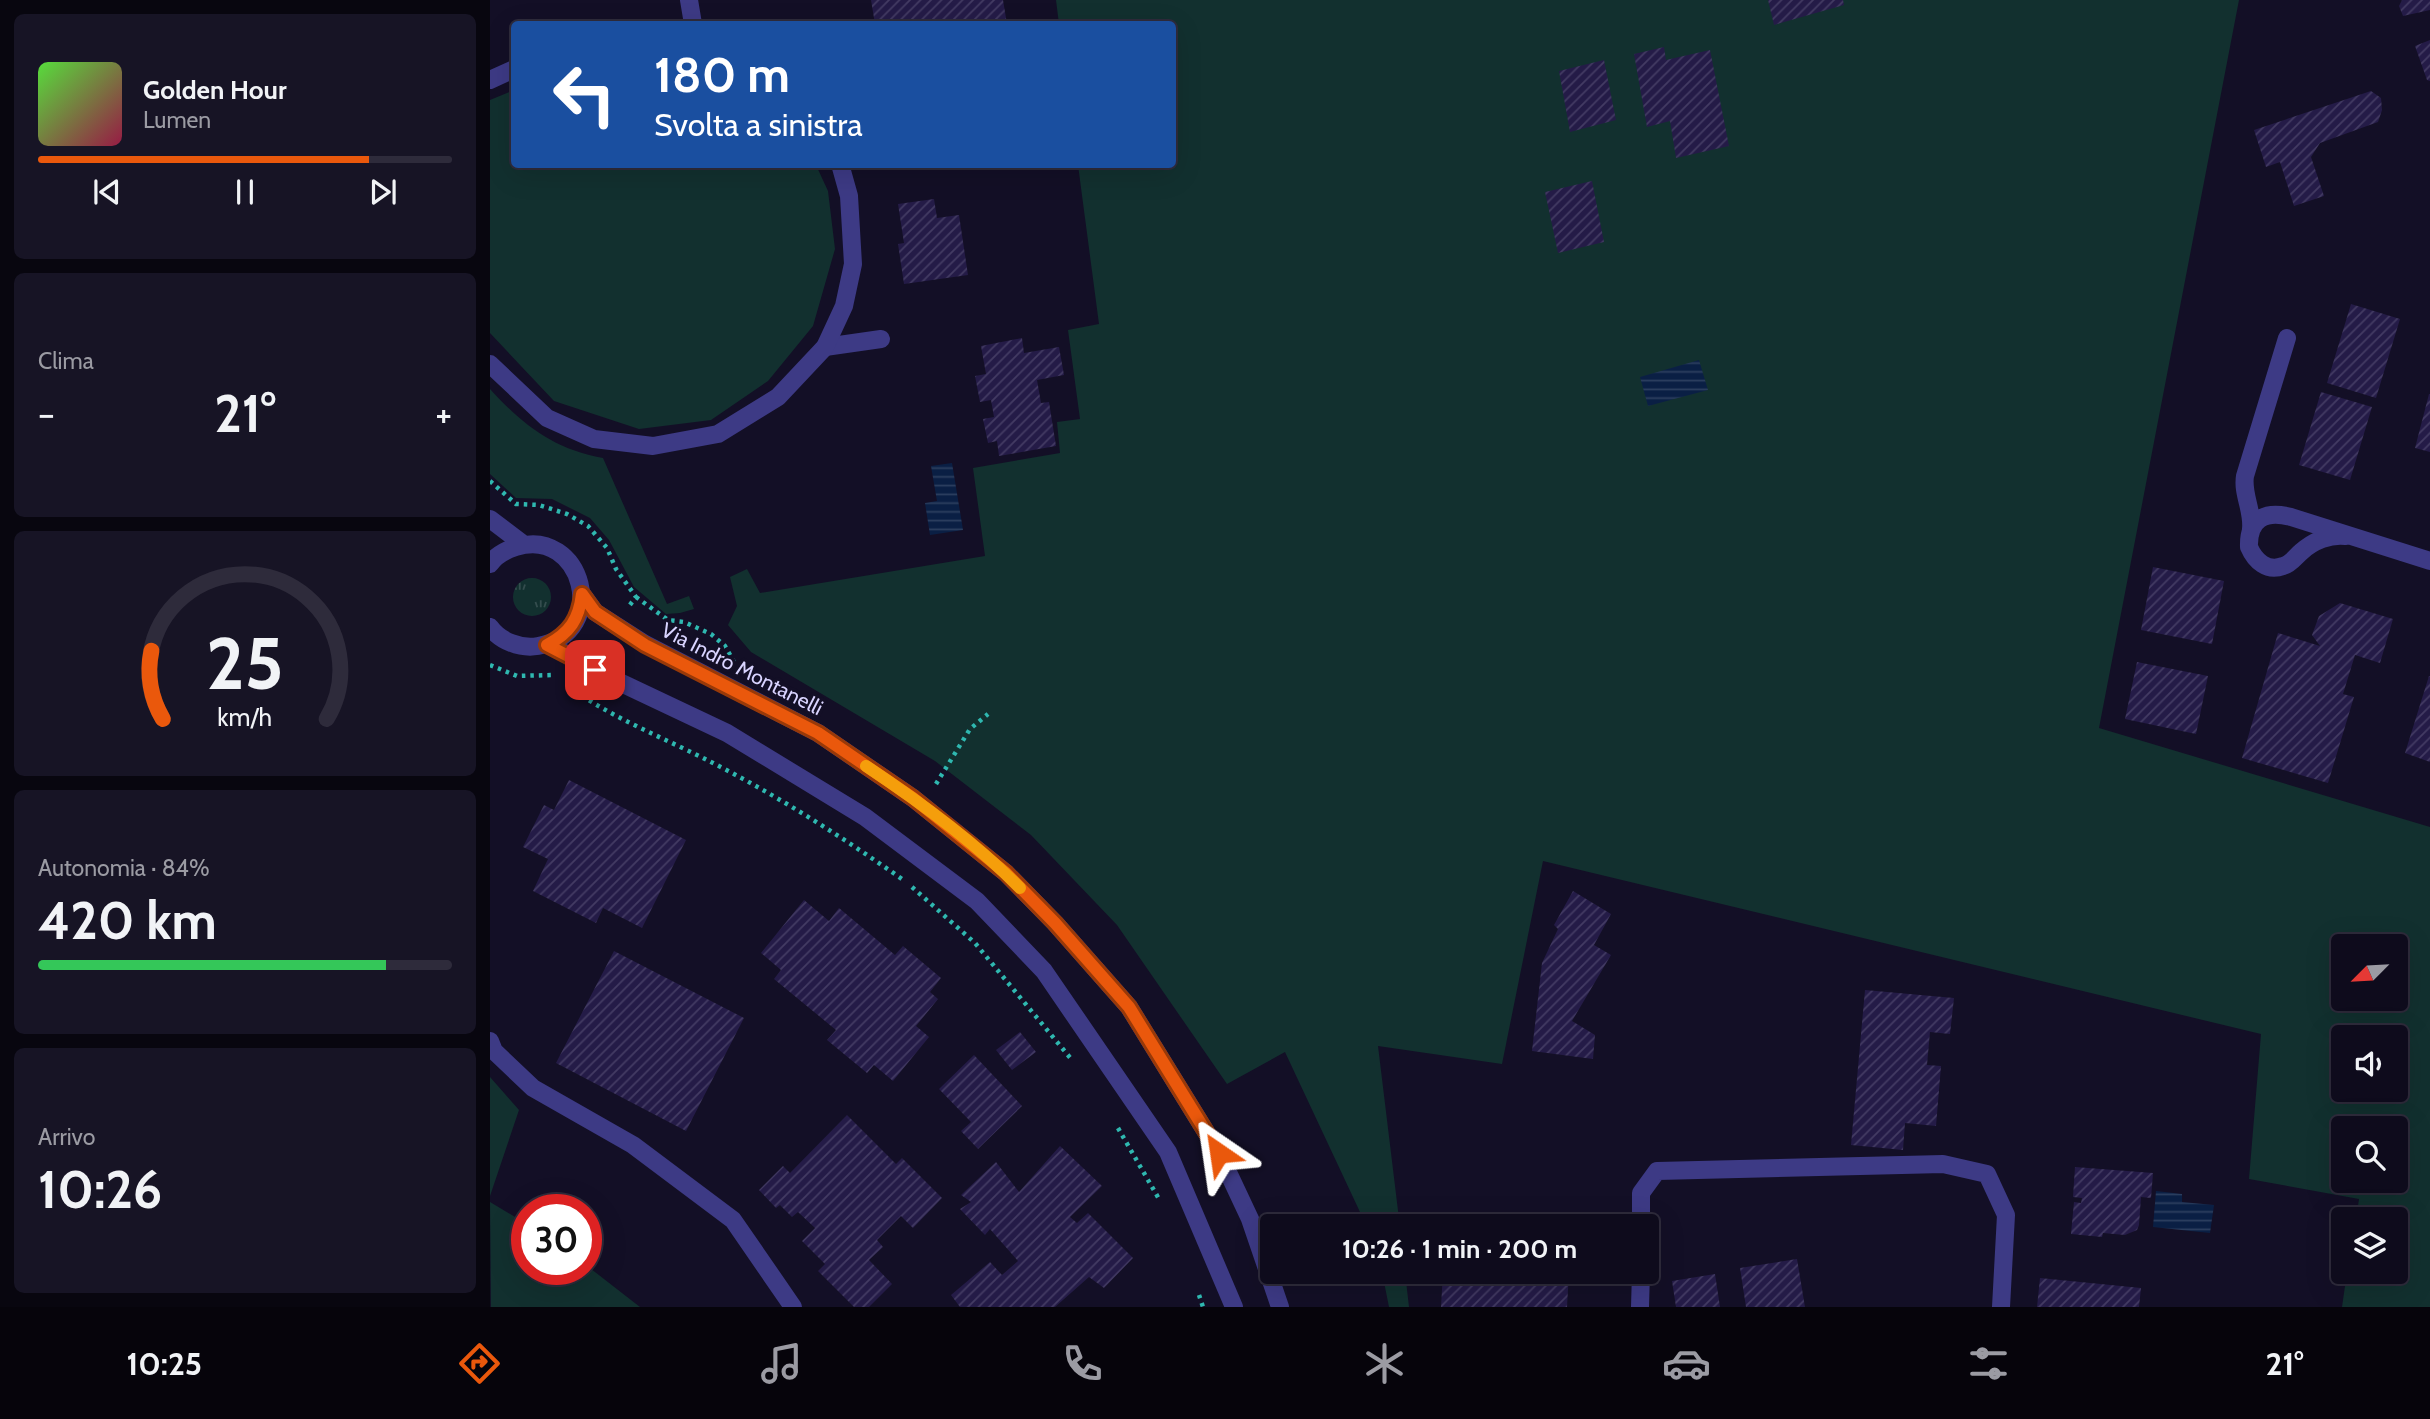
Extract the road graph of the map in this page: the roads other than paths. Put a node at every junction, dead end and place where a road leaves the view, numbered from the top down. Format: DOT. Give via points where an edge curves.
graph roads {
  1 [pos="689,0"];
  2 [pos="692,21"];
  3 [pos="511,70"];
  4 [pos="490,80"];
  5 [pos="841,168"];
  6 [pos="2287,338"];
  7 [pos="881,339"];
  8 [pos="825,347"];
  9 [pos="490,364"];
  10 [pos="2247,493"];
  11 [pos="2278,515"];
  12 [pos="490,519"];
  13 [pos="2251,529"];
  14 [pos="2346,536"];
  15 [pos="523,544"];
  16 [pos="2297,556"];
  17 [pos="2430,561"];
  18 [pos="490,564"];
  19 [pos="582,594"];
  20 [pos="490,627"];
  21 [pos="547,645"];
  22 [pos="490,1041"];
  23 [pos="1641,1214"];
  24 [pos="1641,1284"];
  25 [pos="793,1307"];
  26 [pos="1234,1307"];
  27 [pos="1280,1307"];
  28 [pos="1640,1307"];
  29 [pos="2001,1307"];
  1 -- 2 [label="street"];
  3 -- 4 [label="street"];
  5 -- 8 [label="street" via="849,196 853,264 844,306"];
  6 -- 10 [label="street" via="2246,470"];
  7 -- 8 [label="street"];
  8 -- 9 [label="street" via="778,397 718,434 653,446 594,439 547,418"];
  10 -- 11 [label="street" via="2257,506"];
  10 -- 13 [label="street"];
  11 -- 13 [label="street" via="2264,516"];
  11 -- 14 [label="street"];
  11 -- 16 [label="street" via="2296,524 2300,532"];
  12 -- 15 [label="street"];
  13 -- 16 [label="street" via="2249,547 2259,562 2284,566"];
  14 -- 16 [label="street" via="2317,541"];
  14 -- 17 [label="street"];
  15 -- 18 [label="street"];
  15 -- 19 [label="street" via="557,551 575,571"];
  19 -- 21 [label="street" via="573,626"];
  19 -- 27 [label="street, Via Indro Montanelli" via="595,612 645,645 818,733 913,798 1026,893 1129,1007 1219,1153 1250,1219"];
  20 -- 21 [label="street" via="518,646"];
  21 -- 26 [label="street" via="727,733 864,817 977,901 1044,971 1168,1152"];
  22 -- 25 [label="street" via="494,1051 533,1088 633,1145 733,1220"];
  23 -- 29 [label="street" via="1641,1193 1657,1171 1943,1164 1987,1174 2006,1215"];
  24 -- 28 [label="street"];
}
